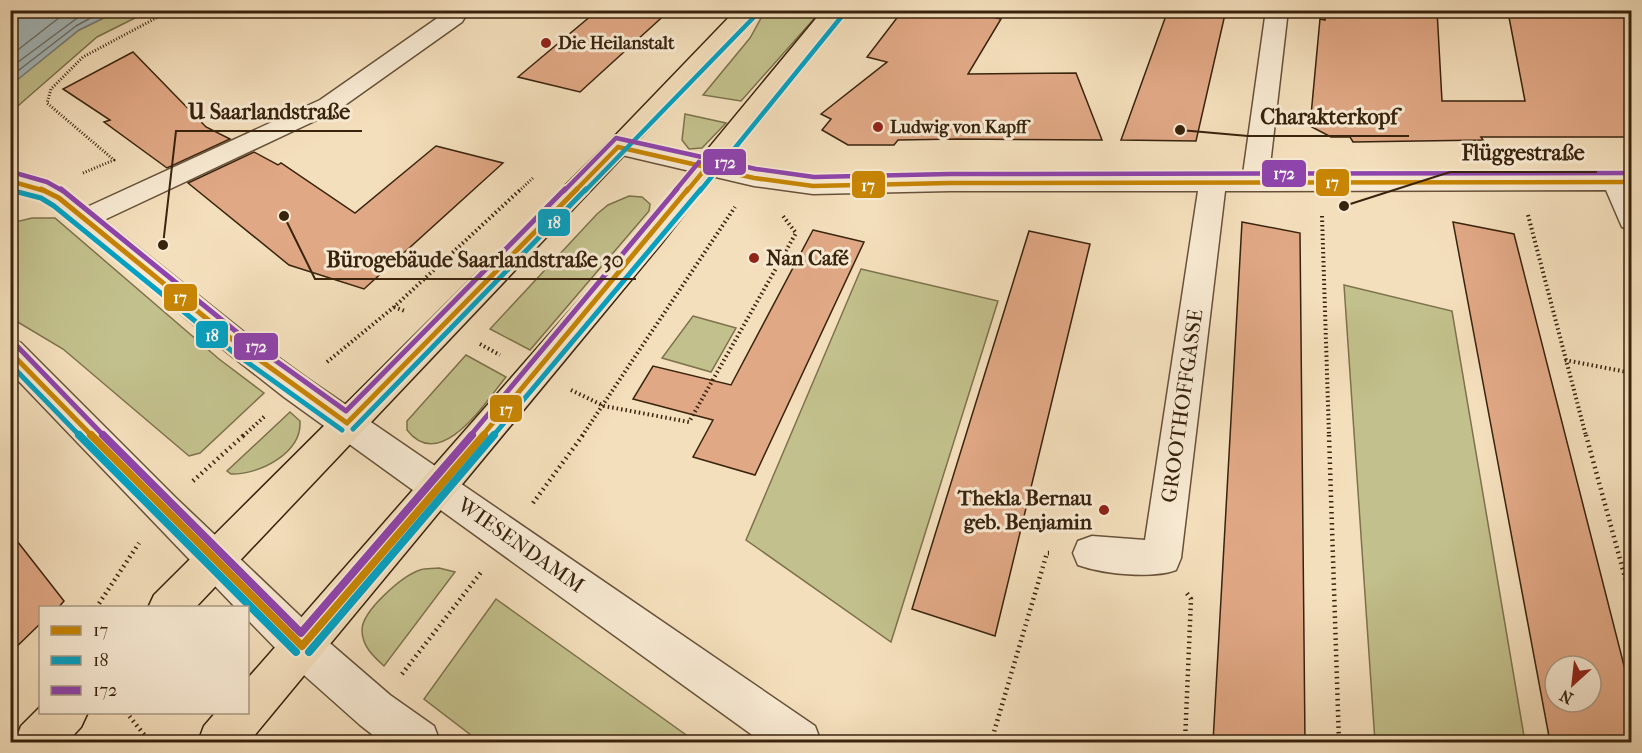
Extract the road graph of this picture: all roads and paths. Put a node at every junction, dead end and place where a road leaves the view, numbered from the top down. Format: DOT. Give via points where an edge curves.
graph roads {
  1 [pos="171,10"];
  2 [pos="748,10"];
  3 [pos="835,10"];
  4 [pos="1277,10"];
  5 [pos="454,16"];
  6 [pos="618,147"];
  7 [pos="114,160"];
  8 [pos="706,168"];
  9 [pos="537,173"];
  10 [pos="754,178"];
  11 [pos="10,181"];
  12 [pos="1520,183"];
  13 [pos="1624,183"];
  14 [pos="1212,184"];
  15 [pos="1254,184"];
  16 [pos="1322,209"];
  17 [pos="86,218"];
  18 [pos="1632,221"];
  19 [pos="443,324"];
  20 [pos="10,351"];
  21 [pos="1565,360"];
  22 [pos="536,374"];
  23 [pos="1632,374"];
  24 [pos="296,388"];
  25 [pos="604,406"];
  26 [pos="347,423"];
  27 [pos="439,487"];
  28 [pos="163,509"];
  29 [pos="509,536"];
  30 [pos="1092,553"];
  31 [pos="1162,558"];
  32 [pos="215,559"];
  33 [pos="1632,603"];
  34 [pos="97,606"];
  35 [pos="170,606"];
  36 [pos="302,646"];
  37 [pos="249,709"];
  38 [pos="375,710"];
  39 [pos="64,714"];
  40 [pos="128,714"];
  41 [pos="244,714"];
  42 [pos="37,742"];
  43 [pos="150,742"];
  44 [pos="220,742"];
  45 [pos="418,742"];
  46 [pos="799,742"];
  47 [pos="991,742"];
  48 [pos="1185,742"];
  49 [pos="1339,742"];
  1 -- 7 [label="path" via="83,57 51,89 47,103"];
  2 -- 6 [label="main road"];
  3 -- 8 [label="main road"];
  4 -- 15 [label="street"];
  5 -- 17 [label="street" via="329,105"];
  6 -- 8 [label="street"];
  6 -- 19 [label="main road"];
  8 -- 10 [label="street"];
  8 -- 22 [label="main road"];
  9 -- 24 [label="path" via="394,307"];
  10 -- 14 [label="street" via="813,186"];
  10 -- 25 [label="path"];
  10 -- 25 [label="path" via="796,233 689,423"];
  11 -- 17 [label="street, WIESENDAMM" via="51,194"];
  12 -- 13 [label="street"];
  12 -- 15 [label="street"];
  12 -- 21 [label="path"];
  13 -- 18 [label="street"];
  14 -- 15 [label="street"];
  14 -- 31 [label="street, GROOTHOFFGASSE"];
  16 -- 49 [label="path"];
  17 -- 24 [label="street, WIESENDAMM"];
  19 -- 22 [label="path"];
  19 -- 26 [label="main road"];
  20 -- 28 [label="street"];
  21 -- 23 [label="path"];
  21 -- 33 [label="path"];
  22 -- 27 [label="main road"];
  24 -- 26 [label="street, WIESENDAMM"];
  24 -- 28 [label="path"];
  25 -- 29 [label="path"];
  26 -- 27 [label="street, WIESENDAMM"];
  26 -- 32 [label="main road"];
  27 -- 29 [label="street, WIESENDAMM"];
  27 -- 36 [label="main road"];
  28 -- 32 [label="street"];
  28 -- 34 [label="path"];
  29 -- 38 [label="path"];
  29 -- 46 [label="street, WIESENDAMM"];
  30 -- 31 [label="street"];
  30 -- 47 [label="path" via="1047,553"];
  31 -- 48 [label="path" via="1191,599"];
  32 -- 35 [label="main road"];
  32 -- 36 [label="street"];
  36 -- 37 [label="main road"];
  36 -- 38 [label="street"];
  38 -- 45 [label="street"];
  39 -- 42 [label="main road"];
  40 -- 43 [label="path"];
  41 -- 44 [label="main road"];
}
